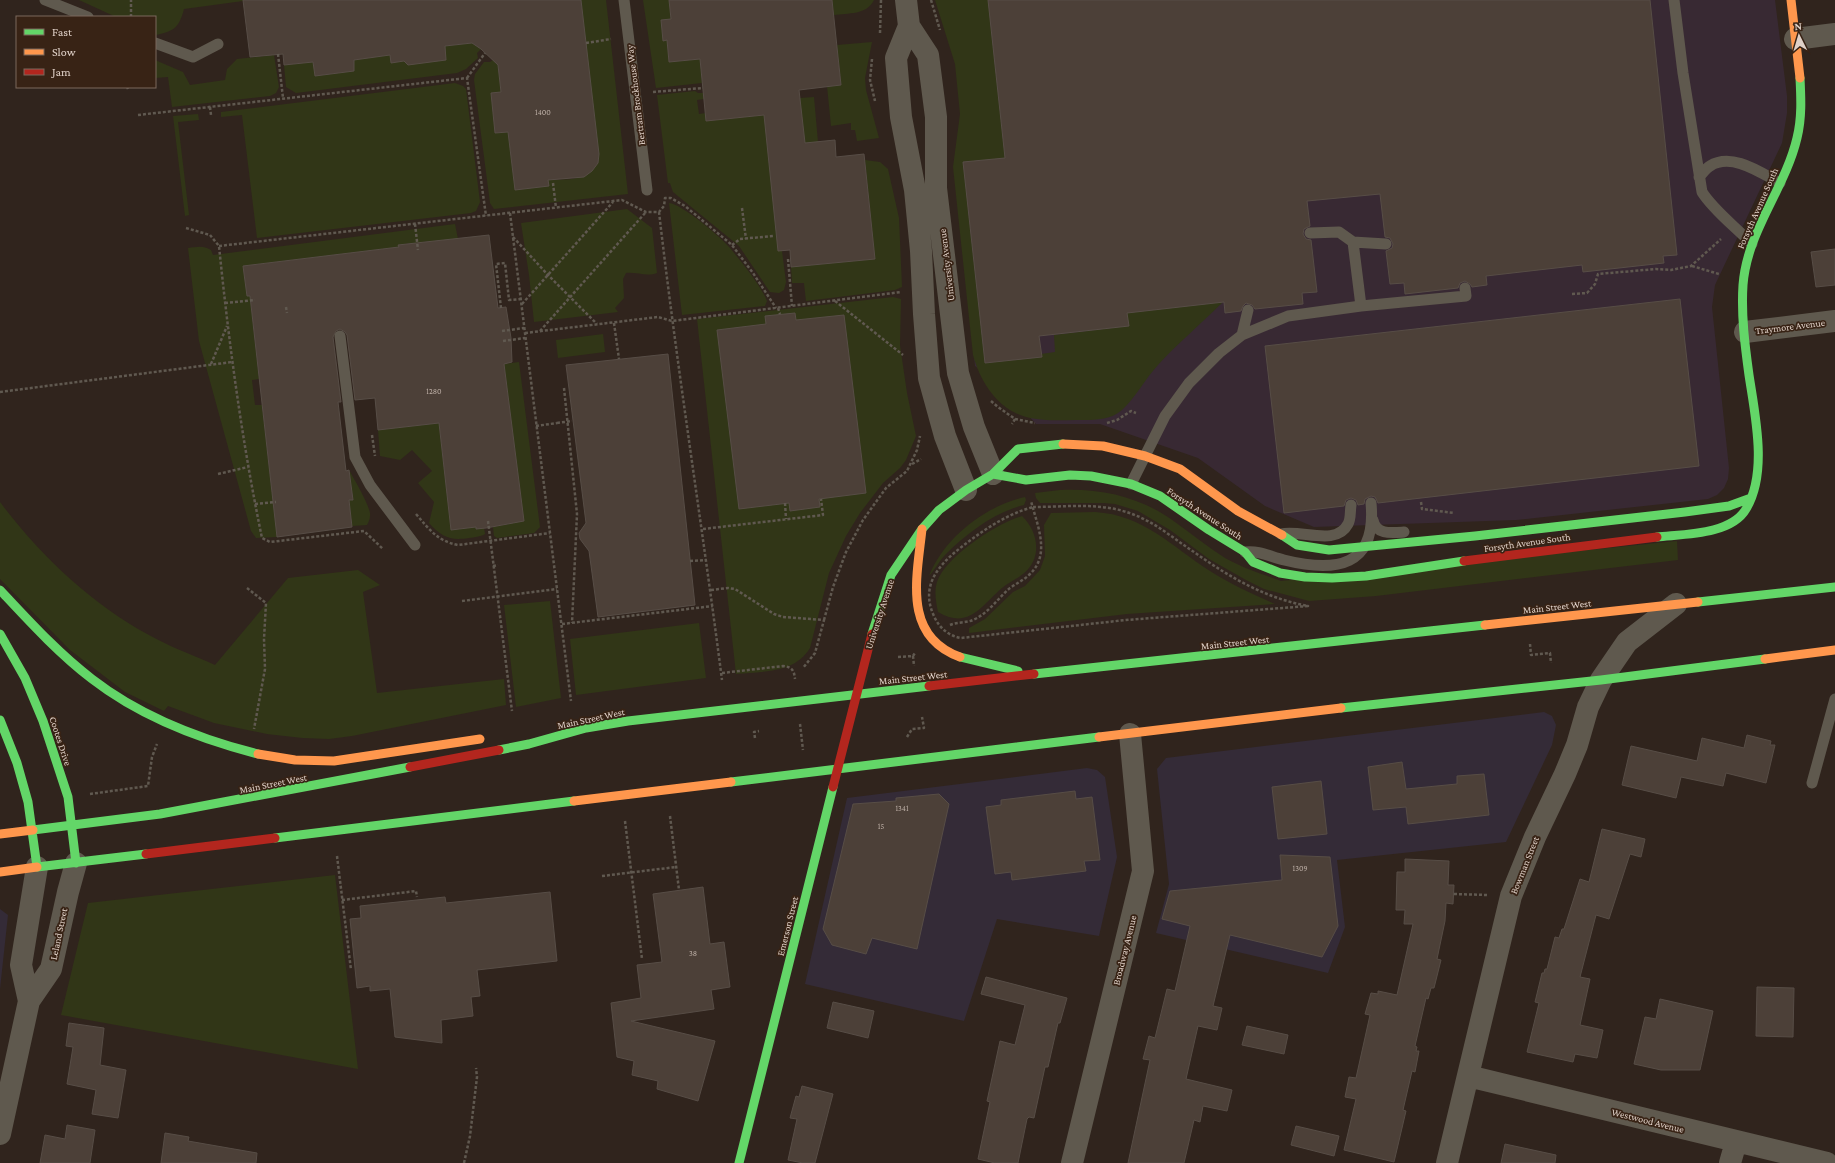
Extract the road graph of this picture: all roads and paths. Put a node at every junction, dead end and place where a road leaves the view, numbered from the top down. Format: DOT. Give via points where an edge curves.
graph roads {
  1 [pos="45,0"];
  2 [pos="131,0"];
  3 [pos="624,0"];
  4 [pos="881,0"];
  5 [pos="906,0"];
  6 [pos="1674,0"];
  7 [pos="1791,0"];
  8 [pos="85,16"];
  9 [pos="131,16"];
  10 [pos="909,26"];
  11 [pos="880,34"];
  12 [pos="1835,34"];
  13 [pos="613,39"];
  14 [pos="1795,39"];
  15 [pos="156,43"];
  16 [pos="586,43"];
  17 [pos="218,44"];
  18 [pos="485,53"];
  19 [pos="278,54"];
  20 [pos="873,55"];
  21 [pos="467,78"];
  22 [pos="703,88"];
  23 [pos="653,92"];
  24 [pos="283,98"];
  25 [pos="875,103"];
  26 [pos="210,107"];
  27 [pos="138,115"];
  28 [pos="211,115"];
  29 [pos="1699,176"];
  30 [pos="553,183"];
  31 [pos="1780,183"];
  32 [pos="647,190"];
  33 [pos="613,202"];
  34 [pos="556,208"];
  35 [pos="742,208"];
  36 [pos="646,212"];
  37 [pos="660,212"];
  38 [pos="510,213"];
  39 [pos="486,216"];
  40 [pos="415,224"];
  41 [pos="186,228"];
  42 [pos="1310,233"];
  43 [pos="773,236"];
  44 [pos="513,237"];
  45 [pos="1724,237"];
  46 [pos="746,239"];
  47 [pos="1353,242"];
  48 [pos="1386,244"];
  49 [pos="1752,244"];
  50 [pos="732,245"];
  51 [pos="219,246"];
  52 [pos="418,250"];
  53 [pos="788,259"];
  54 [pos="1691,266"];
  55 [pos="1719,274"];
  56 [pos="548,275"];
  57 [pos="1466,288"];
  58 [pos="906,292"];
  59 [pos="1572,294"];
  60 [pos="571,298"];
  61 [pos="521,299"];
  62 [pos="255,300"];
  63 [pos="834,301"];
  64 [pos="225,303"];
  65 [pos="521,305"];
  66 [pos="792,306"];
  67 [pos="1361,306"];
  68 [pos="286,307"];
  69 [pos="501,308"];
  70 [pos="777,308"];
  71 [pos="1248,310"];
  72 [pos="287,313"];
  73 [pos="780,314"];
  74 [pos="672,321"];
  75 [pos="1835,321"];
  76 [pos="614,323"];
  77 [pos="597,324"];
  78 [pos="228,326"];
  79 [pos="524,328"];
  80 [pos="502,331"];
  81 [pos="540,331"];
  82 [pos="1746,332"];
  83 [pos="525,333"];
  84 [pos="1242,335"];
  85 [pos="340,336"];
  86 [pos="525,338"];
  87 [pos="503,341"];
  88 [pos="906,351"];
  89 [pos="905,356"];
  90 [pos="619,359"];
  91 [pos="906,361"];
  92 [pos="232,362"];
  93 [pos="210,364"];
  94 [pos="564,388"];
  95 [pos="0,392"];
  96 [pos="1131,411"];
  97 [pos="1136,413"];
  98 [pos="572,421"];
  99 [pos="536,426"];
  100 [pos="372,433"];
  101 [pos="921,435"];
  102 [pos="1145,456"];
  103 [pos="921,460"];
  104 [pos="376,463"];
  105 [pos="911,464"];
  106 [pos="248,467"];
  107 [pos="218,474"];
  108 [pos="993,474"];
  109 [pos="1131,484"];
  110 [pos="966,490"];
  111 [pos="1752,495"];
  112 [pos="821,499"];
  113 [pos="276,502"];
  114 [pos="1371,503"];
  115 [pos="255,504"];
  116 [pos="785,504"];
  117 [pos="1351,506"];
  118 [pos="1033,507"];
  119 [pos="412,509"];
  120 [pos="786,519"];
  121 [pos="1373,520"];
  122 [pos="488,521"];
  123 [pos="703,529"];
  124 [pos="922,529"];
  125 [pos="550,533"];
  126 [pos="1281,534"];
  127 [pos="1434,540"];
  128 [pos="490,541"];
  129 [pos="415,545"];
  130 [pos="1364,547"];
  131 [pos="382,549"];
  132 [pos="1245,552"];
  133 [pos="707,560"];
  134 [pos="690,561"];
  135 [pos="498,565"];
  136 [pos="493,566"];
  137 [pos="1835,587"];
  138 [pos="247,588"];
  139 [pos="557,589"];
  140 [pos="0,590"];
  141 [pos="711,590"];
  142 [pos="497,596"];
  143 [pos="462,601"];
  144 [pos="1676,604"];
  145 [pos="713,606"];
  146 [pos="824,620"];
  147 [pos="572,623"];
  148 [pos="562,624"];
  149 [pos="942,628"];
  150 [pos="938,630"];
  151 [pos="0,634"];
  152 [pos="1530,644"];
  153 [pos="1835,650"];
  154 [pos="898,657"];
  155 [pos="1551,663"];
  156 [pos="914,666"];
  157 [pos="803,668"];
  158 [pos="722,673"];
  159 [pos="1033,674"];
  160 [pos="722,680"];
  161 [pos="1601,680"];
  162 [pos="855,695"];
  163 [pos="1835,699"];
  164 [pos="572,701"];
  165 [pos="797,701"];
  166 [pos="512,711"];
  167 [pos="922,717"];
  168 [pos="0,720"];
  169 [pos="586,728"];
  170 [pos="541,730"];
  171 [pos="762,731"];
  172 [pos="253,734"];
  173 [pos="1130,734"];
  174 [pos="488,737"];
  175 [pos="755,738"];
  176 [pos="904,740"];
  177 [pos="158,742"];
  178 [pos="837,770"];
  179 [pos="806,774"];
  180 [pos="1812,783"];
  181 [pos="88,794"];
  182 [pos="670,816"];
  183 [pos="625,821"];
  184 [pos="73,825"];
  185 [pos="33,830"];
  186 [pos="0,834"];
  187 [pos="337,856"];
  188 [pos="76,863"];
  189 [pos="676,867"];
  190 [pos="37,868"];
  191 [pos="0,872"];
  192 [pos="631,872"];
  193 [pos="602,876"];
  194 [pos="679,890"];
  195 [pos="1454,894"];
  196 [pos="1490,895"];
  197 [pos="417,898"];
  198 [pos="342,900"];
  199 [pos="642,959"];
  200 [pos="351,970"];
  201 [pos="30,1001"];
  202 [pos="476,1068"];
  203 [pos="1468,1076"];
  204 [pos="0,1134"];
  205 [pos="1736,1142"];
  206 [pos="464,1163"];
  207 [pos="739,1163"];
  208 [pos="1072,1163"];
  209 [pos="1447,1163"];
  210 [pos="1730,1163"];
  211 [pos="1827,1163"];
  1 -- 8 [label="lane"];
  2 -- 9 [label="path"];
  3 -- 32 [label="lane, Bertram Brockhouse Way"];
  4 -- 11 [label="path"];
  5 -- 10 [label="street, University Avenue"];
  6 -- 29 [label="lane"];
  7 -- 14 [label="main road, Forsyth Avenue South"];
  10 -- 108 [label="street, University Avenue" via="928,55 936,118 936,188 958,373 974,427"];
  10 -- 110 [label="street, University Avenue" via="896,58 903,129 915,190 929,378 945,436"];
  12 -- 14 [label="street"];
  13 -- 16 [label="path"];
  14 -- 31 [label="main road, Forsyth Avenue South" via="1800,121 1794,150"];
  15 -- 17 [label="lane" via="193,57"];
  18 -- 21 [label="path"];
  19 -- 24 [label="path"];
  20 -- 25 [label="path" via="870,80"];
  21 -- 24 [label="path"];
  21 -- 39 [label="path"];
  22 -- 23 [label="path"];
  24 -- 26 [label="path"];
  26 -- 27 [label="path"];
  26 -- 28 [label="path"];
  29 -- 31 [label="lane" via="1711,165 1726,160 1746,165"];
  29 -- 49 [label="lane" via="1702,192 1710,205"];
  30 -- 34 [label="path"];
  31 -- 49 [label="main road, Forsyth Avenue South"];
  33 -- 34 [label="path"];
  33 -- 36 [label="path" via="622,200"];
  33 -- 56 [label="path"];
  34 -- 38 [label="path"];
  35 -- 46 [label="path"];
  36 -- 37 [label="path"];
  36 -- 60 [label="path"];
  37 -- 50 [label="path" via="665,198 671,198 685,206"];
  37 -- 74 [label="path"];
  38 -- 39 [label="path"];
  38 -- 44 [label="path"];
  39 -- 40 [label="path"];
  40 -- 51 [label="path"];
  40 -- 52 [label="path"];
  41 -- 51 [label="path" via="210,235"];
  42 -- 47 [label="lane" via="1339,232"];
  43 -- 46 [label="path"];
  44 -- 56 [label="path"];
  44 -- 61 [label="path"];
  45 -- 54 [label="path"];
  46 -- 50 [label="path" via="740,239"];
  47 -- 48 [label="lane"];
  47 -- 67 [label="lane"];
  49 -- 82 [label="main road, Forsyth Avenue South" via="1743,285"];
  50 -- 70 [label="path"];
  51 -- 64 [label="path"];
  53 -- 66 [label="path"];
  54 -- 55 [label="path"];
  54 -- 59 [label="path" via="1671,270 1598,274 1595,284 1587,293"];
  56 -- 60 [label="path"];
  56 -- 65 [label="path"];
  57 -- 67 [label="lane" via="1466,296 1421,296"];
  58 -- 63 [label="path"];
  60 -- 77 [label="path"];
  60 -- 81 [label="path"];
  61 -- 65 [label="path"];
  61 -- 69 [label="path" via="509,300 505,263 496,264"];
  62 -- 64 [label="path"];
  63 -- 66 [label="path"];
  63 -- 89 [label="path"];
  64 -- 78 [label="path"];
  65 -- 79 [label="path"];
  66 -- 70 [label="path"];
  67 -- 84 [label="lane" via="1288,316"];
  68 -- 72 [label="path"];
  70 -- 73 [label="path"];
  70 -- 74 [label="path"];
  71 -- 84 [label="lane"];
  74 -- 76 [label="path" via="658,317"];
  74 -- 123 [label="path"];
  75 -- 82 [label="street, Traymore Avenue"];
  76 -- 77 [label="path"];
  76 -- 90 [label="path"];
  77 -- 81 [label="path"];
  78 -- 92 [label="path"];
  78 -- 93 [label="path"];
  79 -- 80 [label="path"];
  79 -- 83 [label="path"];
  81 -- 83 [label="path"];
  82 -- 111 [label="main road, Forsyth Avenue South" via="1758,470"];
  83 -- 86 [label="path"];
  84 -- 102 [label="lane" via="1219,353 1189,383 1165,416"];
  85 -- 129 [label="lane" via="354,457 370,485"];
  86 -- 87 [label="path"];
  86 -- 99 [label="path"];
  88 -- 89 [label="path"];
  89 -- 91 [label="path"];
  92 -- 93 [label="path"];
  92 -- 106 [label="path"];
  93 -- 95 [label="path"];
  94 -- 147 [label="path" via="576,514"];
  96 -- 97 [label="path"];
  98 -- 99 [label="path, bridge"];
  99 -- 125 [label="path"];
  100 -- 104 [label="path"];
  101 -- 105 [label="path"];
  102 -- 108 [label="main road, Forsyth Avenue South" via="1087,443 1035,446 1018,449"];
  102 -- 109 [label="lane"];
  102 -- 126 [label="main road, Forsyth Avenue South" via="1180,469 1238,511"];
  103 -- 105 [label="path"];
  105 -- 146 [label="path" via="907,471 886,488 863,520 846,552"];
  106 -- 107 [label="path"];
  106 -- 115 [label="path"];
  108 -- 109 [label="main road, Forsyth Avenue South" via="1026,480 1070,475 1091,476"];
  108 -- 110 [label="main road, University Avenue"];
  109 -- 132 [label="main road, Forsyth Avenue South" via="1160,496"];
  110 -- 124 [label="main road, University Avenue" via="939,510"];
  111 -- 127 [label="main road, Forsyth Avenue South" via="1740,503 1713,509"];
  111 -- 132 [label="main road, Forsyth Avenue South" via="1742,516 1733,522 1705,531 1526,552 1366,576 1317,578 1280,573 1253,562"];
  112 -- 120 [label="path" via="823,515"];
  113 -- 115 [label="path"];
  114 -- 121 [label="lane"];
  115 -- 131 [label="path" via="262,538 270,542 364,531"];
  116 -- 120 [label="path"];
  117 -- 126 [label="lane" via="1348,523 1342,532 1318,536 1296,532"];
  118 -- 149 [label="path" via="1041,541 1037,566 983,614"];
  118 -- 149 [label="path" via="1004,517 986,528 941,564 932,581 930,600 934,615"];
  118 -- 149 [label="path" via="1108,508 1133,514 1165,532 1233,578 1277,598 1308,606 1126,620 962,638 955,637"];
  119 -- 128 [label="path" via="439,539 448,543 458,545"];
  120 -- 123 [label="path"];
  121 -- 127 [label="lane" via="1380,531 1415,531"];
  121 -- 130 [label="lane" via="1370,536"];
  122 -- 128 [label="path"];
  123 -- 133 [label="path"];
  124 -- 159 [label="main road" via="918,611 930,638 963,658"];
  124 -- 162 [label="main road, University Avenue" via="892,575"];
  125 -- 128 [label="path"];
  125 -- 139 [label="path"];
  126 -- 130 [label="main road, Forsyth Avenue South" via="1291,544 1313,548"];
  127 -- 130 [label="main road, Forsyth Avenue South"];
  128 -- 136 [label="path"];
  130 -- 132 [label="lane" via="1345,563 1320,566 1299,564 1253,551"];
  133 -- 134 [label="path"];
  133 -- 141 [label="path"];
  135 -- 136 [label="path"];
  136 -- 142 [label="path"];
  137 -- 144 [label="main road, Main Street West"];
  138 -- 172 [label="path" via="266,603 263,684"];
  139 -- 142 [label="path"];
  139 -- 148 [label="path"];
  140 -- 174 [label="main road" via="66,657 88,675 142,711 211,742 288,758 330,761"];
  141 -- 145 [label="path"];
  141 -- 146 [label="path" via="735,590 783,617"];
  142 -- 143 [label="path"];
  142 -- 166 [label="path"];
  144 -- 159 [label="main road, Main Street West"];
  144 -- 161 [label="street, Bowman Street" via="1627,642"];
  145 -- 147 [label="path"];
  145 -- 158 [label="path"];
  146 -- 157 [label="path" via="815,653"];
  147 -- 148 [label="path"];
  148 -- 164 [label="path"];
  149 -- 150 [label="path"];
  151 -- 184 [label="main road, Cootes Drive" via="26,678 44,721 68,797"];
  152 -- 155 [label="path" via="1531,655 1550,653"];
  153 -- 161 [label="main road"];
  154 -- 156 [label="path" via="913,656"];
  158 -- 160 [label="path"];
  158 -- 165 [label="path" via="790,667 794,671"];
  159 -- 162 [label="main road, Main Street West"];
  161 -- 173 [label="main road"];
  161 -- 203 [label="street, Bowman Street" via="1588,707 1574,752 1511,896"];
  162 -- 165 [label="main road, Main Street West"];
  162 -- 178 [label="main road, Emerson Street"];
  163 -- 180 [label="lane"];
  165 -- 169 [label="main road, Main Street West"];
  165 -- 179 [label="path"];
  167 -- 176 [label="path" via="924,728 912,730"];
  168 -- 185 [label="main road" via="17,763"];
  169 -- 170 [label="main road"];
  169 -- 184 [label="main road, Main Street West" via="529,744 268,795 160,814"];
  171 -- 175 [label="path" via="754,732"];
  173 -- 178 [label="main road"];
  173 -- 208 [label="street, Broadway Avenue" via="1143,871"];
  177 -- 181 [label="path" via="152,756 148,786"];
  178 -- 179 [label="main road"];
  178 -- 207 [label="main road, Emerson Street"];
  179 -- 188 [label="main road"];
  182 -- 189 [label="path"];
  183 -- 192 [label="path"];
  184 -- 185 [label="main road, Main Street West"];
  184 -- 188 [label="main road, Cootes Drive"];
  185 -- 186 [label="main road, Main Street West"];
  185 -- 190 [label="main road"];
  187 -- 198 [label="path"];
  188 -- 190 [label="main road"];
  188 -- 201 [label="street, Leland Street" via="51,969"];
  189 -- 192 [label="path"];
  189 -- 194 [label="path"];
  190 -- 191 [label="main road"];
  190 -- 201 [label="street, Leland Street" via="21,965"];
  192 -- 193 [label="path"];
  192 -- 199 [label="path"];
  195 -- 196 [label="path"];
  197 -- 198 [label="path" via="416,891"];
  198 -- 200 [label="path"];
  201 -- 204 [label="street, Leland Street"];
  202 -- 206 [label="path" via="470,1136"];
  203 -- 205 [label="street, Westwood Avenue"];
  203 -- 209 [label="street, Bowman Street"];
  205 -- 210 [label="street"];
  205 -- 211 [label="street, Westwood Avenue"];
}
